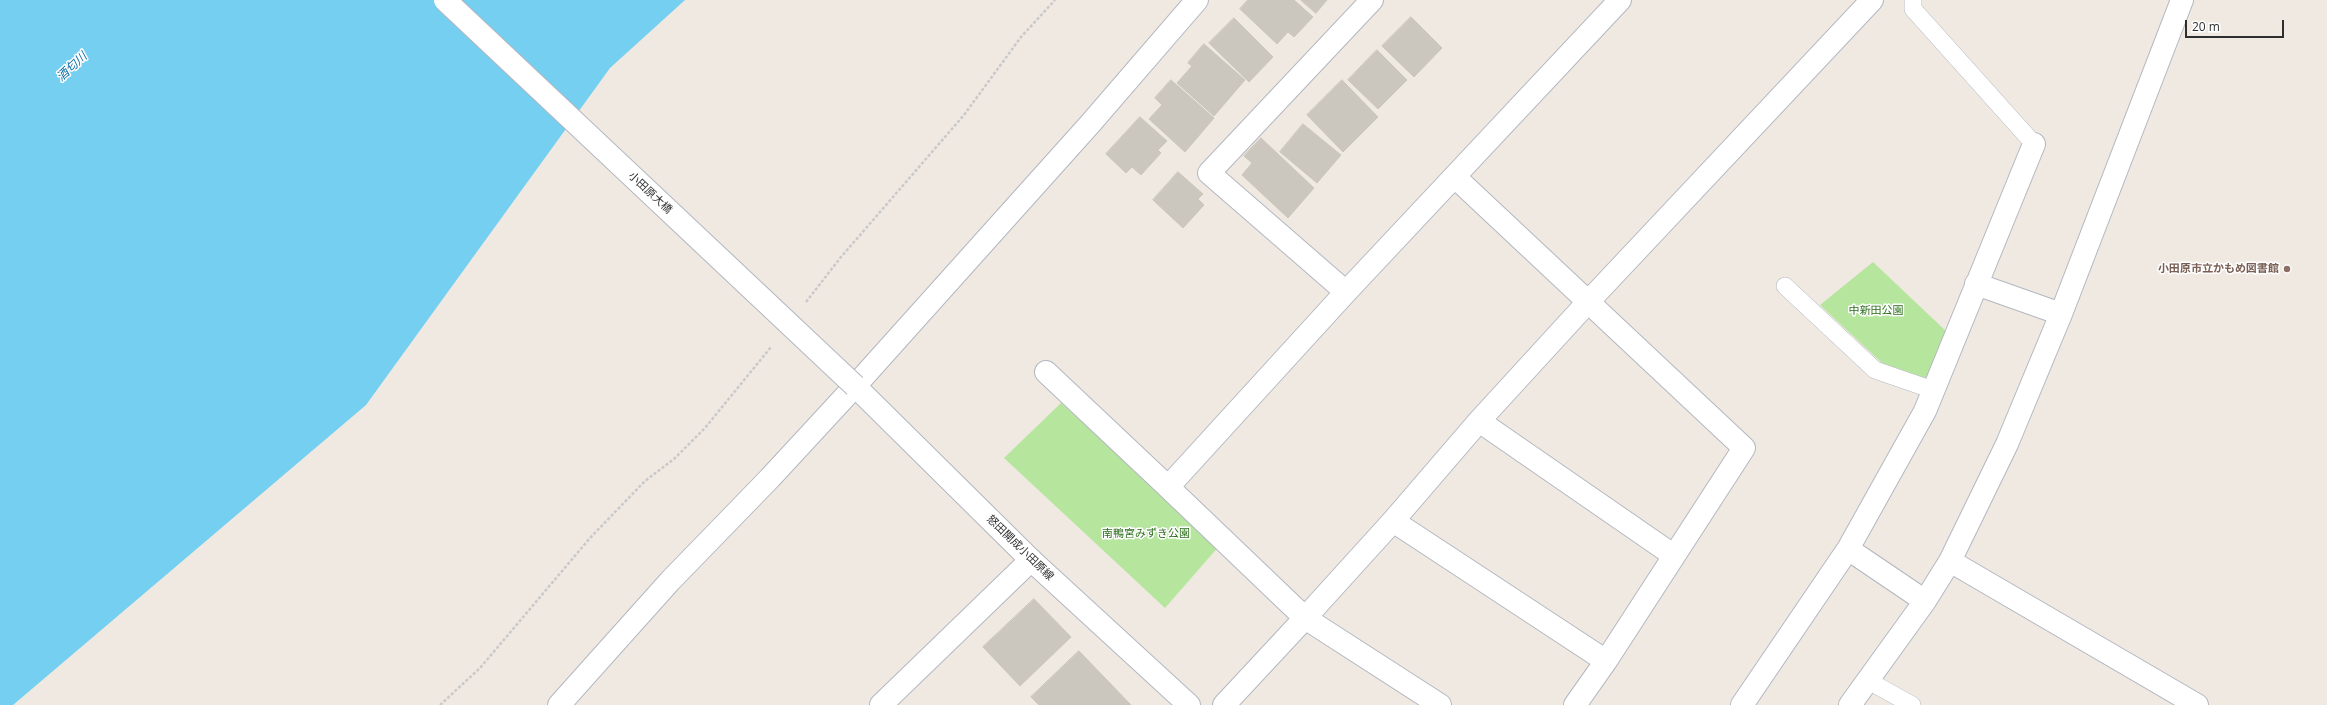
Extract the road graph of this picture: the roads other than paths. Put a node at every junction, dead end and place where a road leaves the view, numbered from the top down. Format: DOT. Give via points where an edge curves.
graph roads {
  1 [pos="445,0"];
  2 [pos="1197,0"];
  3 [pos="1372,0"];
  4 [pos="1620,0"];
  5 [pos="1872,0"];
  6 [pos="1913,0"];
  7 [pos="2182,0"];
  8 [pos="2034,144"];
  9 [pos="1455,177"];
  10 [pos="1976,284"];
  11 [pos="1785,286"];
  12 [pos="1346,292"];
  13 [pos="1588,302"];
  14 [pos="2061,314"];
  15 [pos="1046,372"];
  16 [pos="855,386"];
  17 [pos="1933,390"];
  18 [pos="1479,421"];
  19 [pos="1168,487"];
  20 [pos="1393,521"];
  21 [pos="1848,549"];
  22 [pos="1673,555"];
  23 [pos="1031,560"];
  24 [pos="1950,561"];
  25 [pos="1925,601"];
  26 [pos="1305,618"];
  27 [pos="1606,661"];
  28 [pos="1867,680"];
  29 [pos="559,705"];
  30 [pos="881,705"];
  31 [pos="1189,705"];
  32 [pos="1224,705"];
  33 [pos="1440,705"];
  34 [pos="1575,705"];
  35 [pos="1742,705"];
  36 [pos="1850,705"];
  37 [pos="1912,705"];
  38 [pos="2197,705"];
  1 -- 16 [label="street, 小田原大橋, bridge"];
  2 -- 16 [label="street" via="1090,124"];
  3 -- 12 [label="street" via="1209,173"];
  4 -- 9 [label="street"];
  5 -- 13 [label="street"];
  6 -- 8 [label="lane" via="1913,9"];
  7 -- 14 [label="street"];
  8 -- 10 [label="street"];
  9 -- 12 [label="street"];
  9 -- 13 [label="street"];
  10 -- 14 [label="street"];
  10 -- 17 [label="street"];
  11 -- 17 [label="lane" via="1875,370"];
  12 -- 19 [label="street"];
  13 -- 18 [label="street"];
  13 -- 22 [label="street" via="1744,448"];
  14 -- 24 [label="street" via="2007,444"];
  15 -- 19 [label="street"];
  16 -- 23 [label="street, 怒田開成小田原線"];
  16 -- 29 [label="street" via="670,581"];
  17 -- 21 [label="street" via="1925,411"];
  18 -- 20 [label="street"];
  18 -- 22 [label="street"];
  19 -- 26 [label="street"];
  20 -- 26 [label="street"];
  20 -- 27 [label="street"];
  21 -- 25 [label="street"];
  21 -- 35 [label="street"];
  22 -- 27 [label="street"];
  23 -- 30 [label="street"];
  23 -- 31 [label="street, 怒田開成小田原線"];
  24 -- 25 [label="street"];
  24 -- 38 [label="street"];
  25 -- 28 [label="street"];
  26 -- 32 [label="street"];
  26 -- 33 [label="street"];
  27 -- 34 [label="street"];
  28 -- 36 [label="street"];
  28 -- 37 [label="lane"];
}
